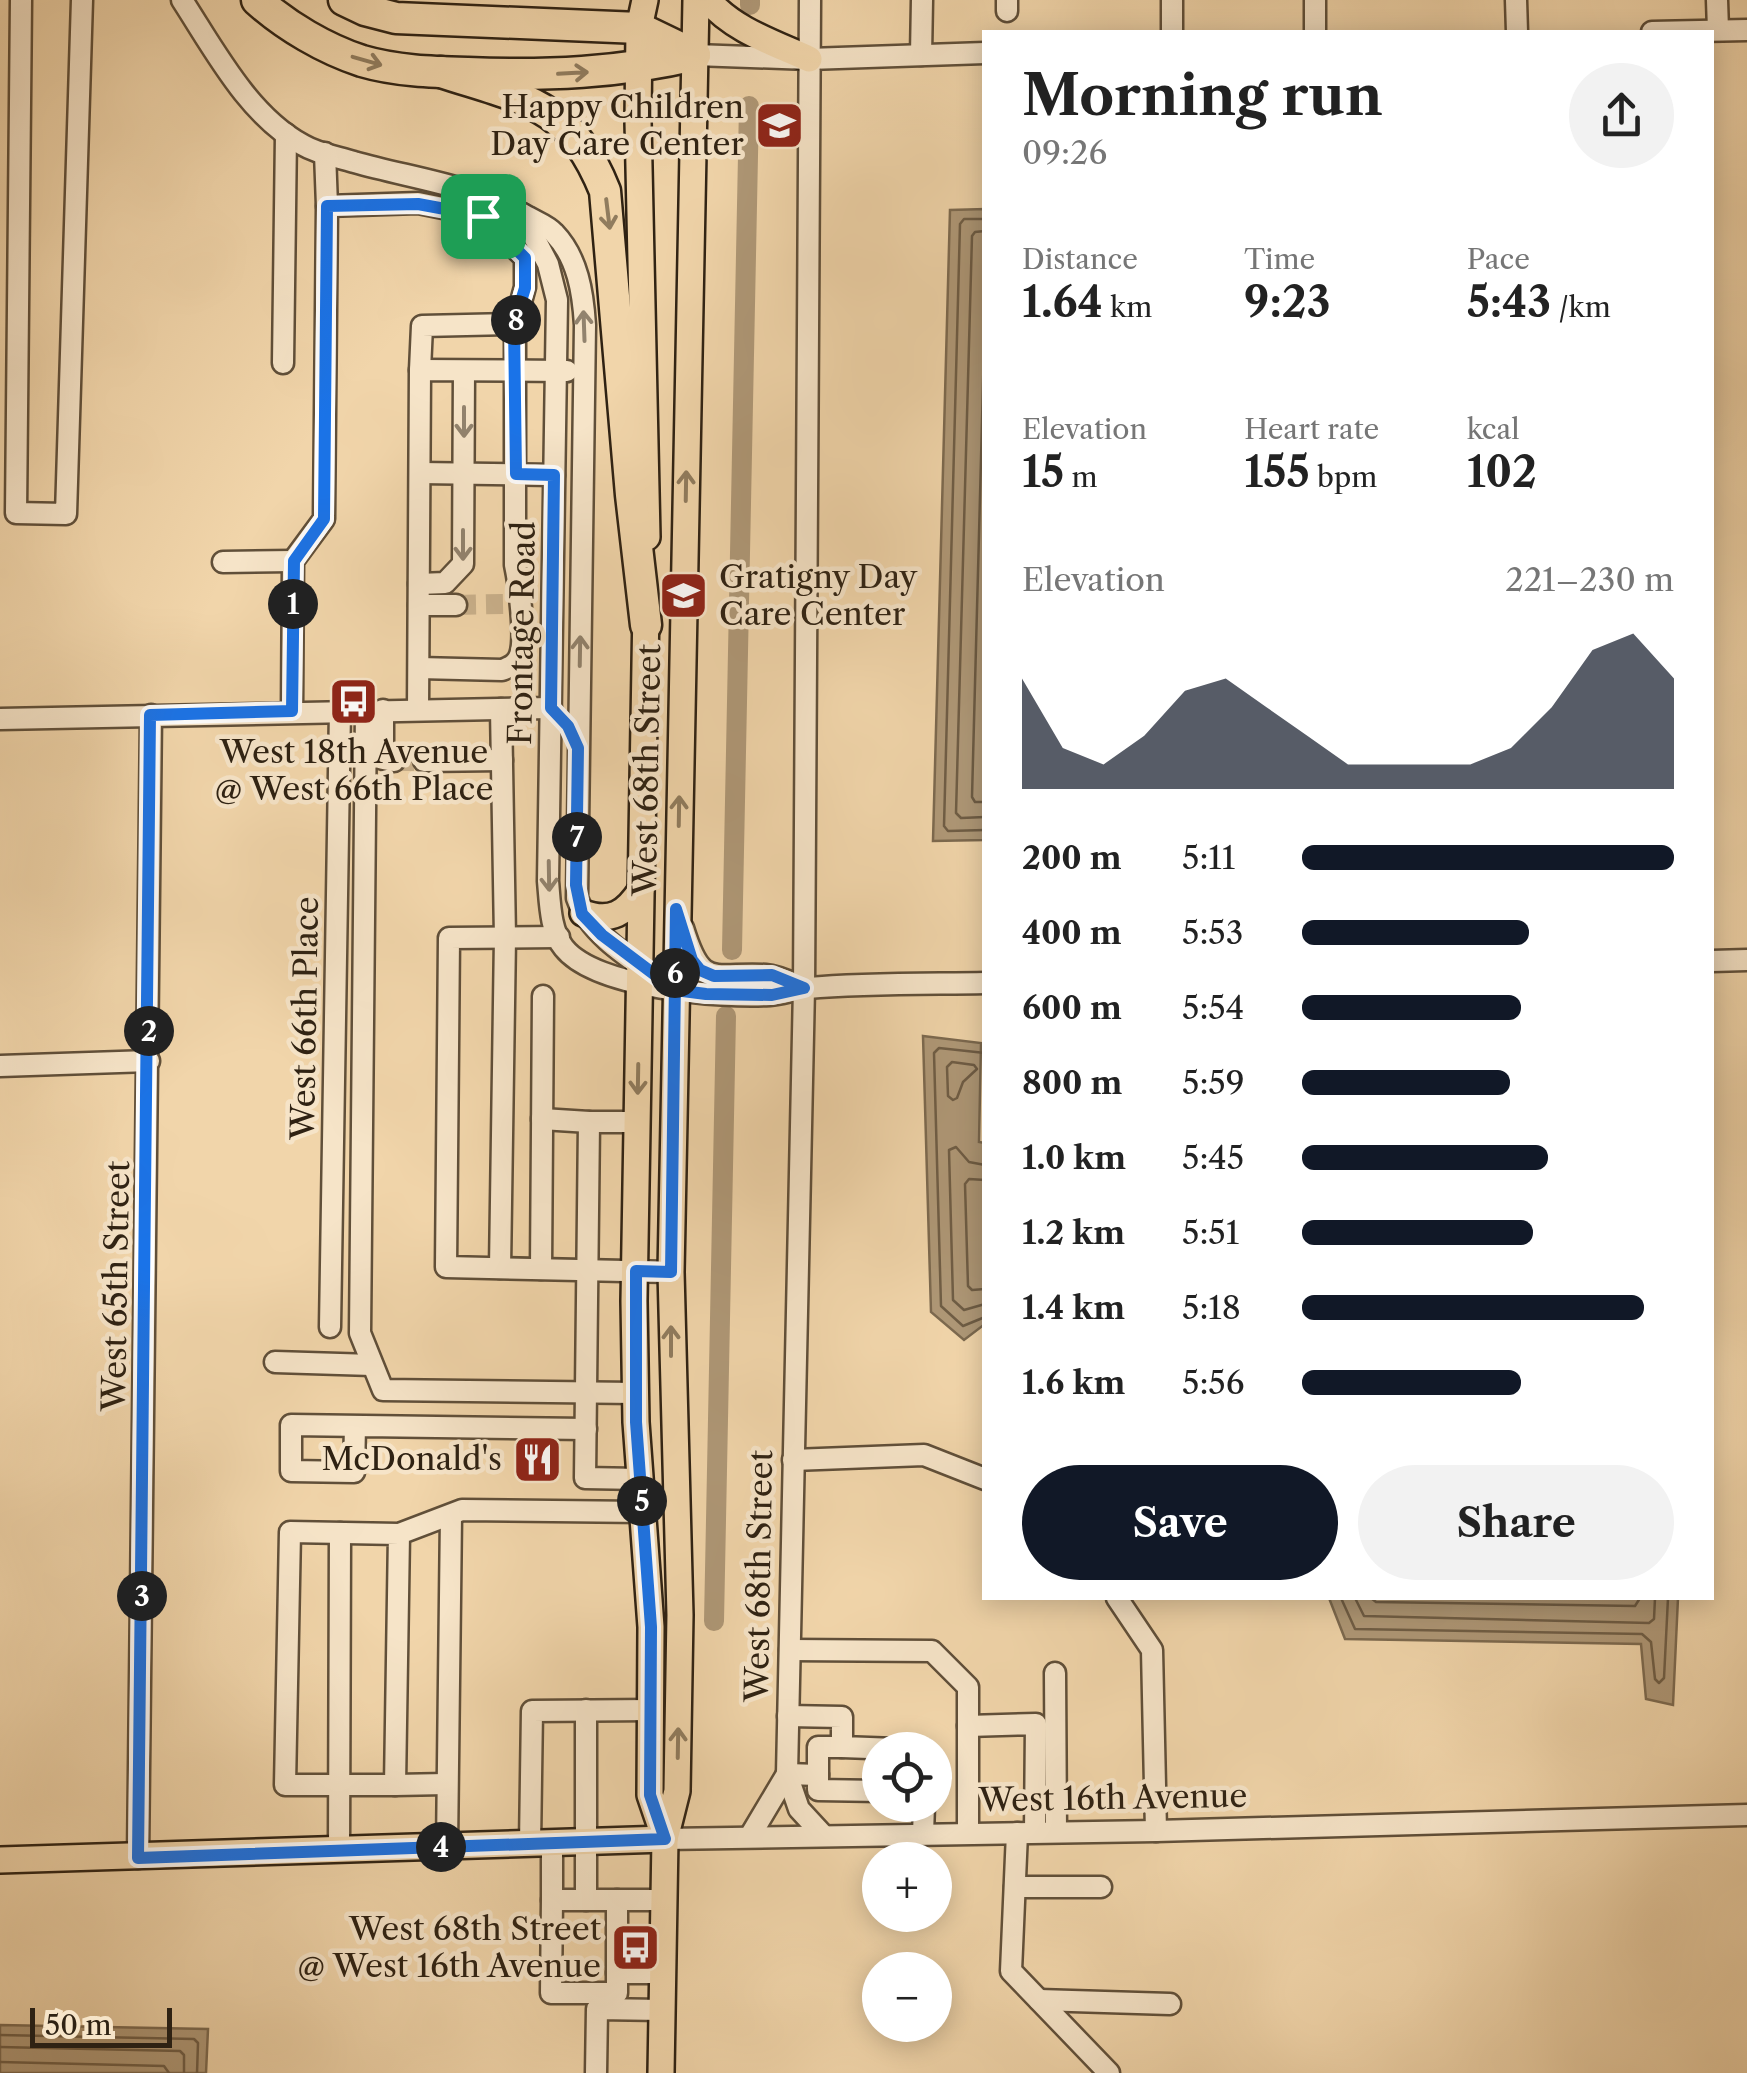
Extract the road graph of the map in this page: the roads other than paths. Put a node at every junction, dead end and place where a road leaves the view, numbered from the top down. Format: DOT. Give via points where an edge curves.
graph roads {
  1 [pos="21,0"];
  2 [pos="82,0"];
  3 [pos="182,0"];
  4 [pos="257,0"];
  5 [pos="344,0"];
  6 [pos="493,0"];
  7 [pos="696,0"];
  8 [pos="708,0"];
  9 [pos="810,0"];
  10 [pos="922,0"];
  11 [pos="1172,0"];
  12 [pos="1315,0"];
  13 [pos="1516,0"];
  14 [pos="1717,0"];
  15 [pos="637,9"];
  16 [pos="435,21"];
  17 [pos="1172,30"];
  18 [pos="1315,30"];
  19 [pos="1517,30"];
  20 [pos="1714,30"];
  21 [pos="1718,30"];
  22 [pos="1747,30"];
  23 [pos="982,54"];
  24 [pos="695,56"];
  25 [pos="922,56"];
  26 [pos="809,59"];
  27 [pos="638,68"];
  28 [pos="441,72"];
  29 [pos="286,134"];
  30 [pos="325,153"];
  31 [pos="327,206"];
  32 [pos="522,213"];
  33 [pos="514,324"];
  34 [pos="283,363"];
  35 [pos="420,370"];
  36 [pos="464,370"];
  37 [pos="516,371"];
  38 [pos="556,371"];
  39 [pos="584,372"];
  40 [pos="420,473"];
  41 [pos="463,473"];
  42 [pos="516,474"];
  43 [pos="554,475"];
  44 [pos="294,561"];
  45 [pos="223,562"];
  46 [pos="419,595"];
  47 [pos="456,604"];
  48 [pos="646,625"];
  49 [pos="419,668"];
  50 [pos="551,708"];
  51 [pos="501,709"];
  52 [pos="340,710"];
  53 [pos="375,710"];
  54 [pos="418,710"];
  55 [pos="292,711"];
  56 [pos="150,715"];
  57 [pos="0,718"];
  58 [pos="578,748"];
  59 [pos="502,760"];
  60 [pos="394,761"];
  61 [pos="424,761"];
  62 [pos="641,890"];
  63 [pos="676,909"];
  64 [pos="582,914"];
  65 [pos="505,937"];
  66 [pos="561,942"];
  67 [pos="1747,960"];
  68 [pos="1714,961"];
  69 [pos="640,972"];
  70 [pos="982,983"];
  71 [pos="804,988"];
  72 [pos="675,990"];
  73 [pos="543,996"];
  74 [pos="149,1061"];
  75 [pos="0,1066"];
  76 [pos="542,1120"];
  77 [pos="588,1122"];
  78 [pos="637,1122"];
  79 [pos="500,1268"];
  80 [pos="541,1269"];
  81 [pos="587,1270"];
  82 [pos="636,1271"];
  83 [pos="671,1272"];
  84 [pos="330,1327"];
  85 [pos="275,1362"];
  86 [pos="372,1365"];
  87 [pos="587,1393"];
  88 [pos="636,1394"];
  89 [pos="355,1426"];
  90 [pos="586,1429"];
  91 [pos="793,1460"];
  92 [pos="640,1479"];
  93 [pos="982,1479"];
  94 [pos="643,1512"];
  95 [pos="451,1514"];
  96 [pos="340,1533"];
  97 [pos="398,1534"];
  98 [pos="1119,1600"];
  99 [pos="790,1650"];
  100 [pos="1055,1673"];
  101 [pos="586,1710"];
  102 [pos="651,1710"];
  103 [pos="788,1716"];
  104 [pos="968,1726"];
  105 [pos="842,1747"];
  106 [pos="862,1748"];
  107 [pos="787,1774"];
  108 [pos="818,1775"];
  109 [pos="446,1784"];
  110 [pos="338,1785"];
  111 [pos="396,1785"];
  112 [pos="862,1791"];
  113 [pos="1747,1815"];
  114 [pos="923,1822"];
  115 [pos="1156,1831"];
  116 [pos="1036,1832"];
  117 [pos="968,1833"];
  118 [pos="923,1834"];
  119 [pos="822,1835"];
  120 [pos="750,1836"];
  121 [pos="665,1839"];
  122 [pos="586,1842"];
  123 [pos="541,1844"];
  124 [pos="447,1847"];
  125 [pos="338,1851"];
  126 [pos="138,1858"];
  127 [pos="0,1860"];
  128 [pos="1015,1887"];
  129 [pos="1102,1887"];
  130 [pos="552,1900"];
  131 [pos="586,1900"];
  132 [pos="617,1900"];
  133 [pos="664,1900"];
  134 [pos="616,1973"];
  135 [pos="663,1973"];
  136 [pos="1039,2000"];
  137 [pos="1170,2004"];
  138 [pos="662,2010"];
  139 [pos="596,2073"];
  140 [pos="661,2073"];
  141 [pos="1109,2073"];
  1 -- 2 [label="street" via="16,513 66,514"];
  3 -- 29 [label="street" via="224,65"];
  4 -- 28 [label="highway, one-way" via="332,49 365,62"];
  5 -- 16 [label="highway" via="396,18"];
  6 -- 16 [label="highway"];
  7 -- 24 [label="main road, West 68th Street"];
  8 -- 26 [label="main road" via="737,26"];
  9 -- 26 [label="street, West 68th Street"];
  10 -- 25 [label="street"];
  11 -- 17 [label="street"];
  12 -- 18 [label="street"];
  13 -- 19 [label="street"];
  14 -- 21 [label="street"];
  15 -- 16 [label="highway"];
  15 -- 24 [label="highway"];
  15 -- 27 [label="main road, West 68th Street"];
  20 -- 21 [label="street"];
  21 -- 22 [label="street"];
  23 -- 25 [label="street"];
  24 -- 26 [label="street"];
  24 -- 27 [label="highway"];
  63 -- 24 [label="main road, West 68th Street, one-way"];
  25 -- 26 [label="street"];
  26 -- 71 [label="street, West 68th Street"];
  28 -- 27 [label="highway, one-way" via="528,76"];
  27 -- 48 [label="main road, West 68th Street"];
  28 -- 48 [label="highway, one-way" via="556,116 594,162 605,191"];
  29 -- 30 [label="street"];
  29 -- 34 [label="street"];
  30 -- 31 [label="street"];
  30 -- 32 [label="street" via="484,193"];
  31 -- 33 [label="street" via="418,204 483,216 525,258"];
  31 -- 44 [label="street" via="324,519"];
  32 -- 38 [label="street, Frontage Road" via="548,264 557,300"];
  39 -- 32 [label="street, Frontage Road, one-way" via="583,293 574,264 553,231"];
  33 -- 35 [label="street" via="422,326"];
  33 -- 37 [label="street"];
  35 -- 36 [label="street"];
  35 -- 40 [label="street"];
  36 -- 37 [label="street"];
  36 -- 41 [label="street, one-way"];
  37 -- 38 [label="street"];
  37 -- 42 [label="street"];
  38 -- 39 [label="street"];
  38 -- 43 [label="street, Frontage Road"];
  58 -- 39 [label="street, Frontage Road, one-way"];
  40 -- 41 [label="street"];
  40 -- 46 [label="street"];
  41 -- 42 [label="street"];
  41 -- 46 [label="street, one-way" via="463,564 445,584"];
  42 -- 43 [label="street"];
  42 -- 49 [label="street" via="512,604 521,654 502,670"];
  43 -- 50 [label="street, Frontage Road"];
  44 -- 45 [label="street"];
  44 -- 55 [label="street"];
  46 -- 47 [label="street"];
  46 -- 49 [label="street"];
  48 -- 62 [label="main road, West 68th Street"];
  49 -- 54 [label="street"];
  50 -- 51 [label="street"];
  50 -- 58 [label="street"];
  50 -- 66 [label="street, Frontage Road, one-way" via="548,882"];
  51 -- 54 [label="street"];
  51 -- 59 [label="street"];
  52 -- 53 [label="street"];
  52 -- 55 [label="street"];
  52 -- 84 [label="street, West 66th Place"];
  53 -- 54 [label="street"];
  53 -- 60 [label="street" via="383,759"];
  53 -- 86 [label="street" via="360,1332"];
  55 -- 56 [label="street"];
  56 -- 57 [label="street"];
  56 -- 74 [label="street, West 65th Street"];
  58 -- 64 [label="street, Frontage Road" via="576,885"];
  59 -- 61 [label="street"];
  59 -- 65 [label="street"];
  62 -- 64 [label="main road" via="618,916"];
  62 -- 69 [label="main road, West 68th Street"];
  63 -- 71 [label="street" via="700,970 714,976 772,975"];
  63 -- 72 [label="main road, West 68th Street"];
  64 -- 69 [label="street"];
  65 -- 66 [label="street"];
  65 -- 79 [label="street"];
  65 -- 79 [label="street" via="449,938 446,1267"];
  66 -- 69 [label="street" via="587,967"];
  67 -- 68 [label="street"];
  69 -- 72 [label="street"];
  69 -- 78 [label="main road, West 68th Street, one-way"];
  70 -- 71 [label="street"];
  71 -- 72 [label="street" via="772,995"];
  71 -- 91 [label="street, West 68th Street"];
  72 -- 83 [label="main road, West 68th Street"];
  73 -- 76 [label="street"];
  74 -- 75 [label="street"];
  74 -- 126 [label="street, West 65th Street"];
  76 -- 77 [label="street"];
  76 -- 80 [label="street"];
  77 -- 78 [label="street"];
  77 -- 81 [label="street"];
  78 -- 82 [label="main road, West 68th Street"];
  79 -- 80 [label="street"];
  80 -- 81 [label="street"];
  81 -- 82 [label="street"];
  81 -- 87 [label="street"];
  82 -- 83 [label="street"];
  82 -- 88 [label="main road, West 68th Street"];
  121 -- 83 [label="main road, West 68th Street, one-way" via="677,1791 680,1616"];
  85 -- 86 [label="street"];
  86 -- 87 [label="street" via="382,1390"];
  87 -- 88 [label="street"];
  87 -- 90 [label="street"];
  88 -- 92 [label="main road, West 68th Street"];
  89 -- 90 [label="street"];
  90 -- 92 [label="street" via="586,1478"];
  91 -- 93 [label="street" via="924,1454"];
  91 -- 99 [label="street, West 68th Street"];
  92 -- 94 [label="main road, West 68th Street"];
  94 -- 95 [label="street"];
  94 -- 102 [label="main road, West 68th Street"];
  95 -- 97 [label="street"];
  95 -- 109 [label="street"];
  96 -- 97 [label="street"];
  96 -- 110 [label="street"];
  96 -- 110 [label="street" via="290,1532 285,1785"];
  97 -- 111 [label="street"];
  98 -- 115 [label="street" via="1152,1650"];
  99 -- 103 [label="street, West 68th Street"];
  99 -- 104 [label="street" via="932,1651 968,1687"];
  100 -- 116 [label="street"];
  101 -- 102 [label="street"];
  101 -- 122 [label="street"];
  101 -- 123 [label="street" via="532,1711"];
  102 -- 121 [label="main road, West 68th Street" via="650,1795"];
  103 -- 105 [label="street" via="842,1717"];
  103 -- 107 [label="street, West 68th Street"];
  104 -- 116 [label="street" via="1036,1724"];
  104 -- 117 [label="street"];
  105 -- 106 [label="street"];
  105 -- 108 [label="street" via="818,1747"];
  107 -- 108 [label="street"];
  107 -- 119 [label="street, West 68th Street" via="800,1809"];
  107 -- 120 [label="street, West 68th Street"];
  108 -- 112 [label="street" via="818,1790"];
  109 -- 111 [label="street"];
  109 -- 124 [label="street"];
  110 -- 111 [label="street"];
  110 -- 125 [label="street"];
  113 -- 115 [label="street, West 16th Avenue"];
  114 -- 118 [label="street"];
  115 -- 116 [label="street, West 16th Avenue"];
  116 -- 117 [label="street, West 16th Avenue"];
  116 -- 128 [label="street"];
  117 -- 118 [label="street, West 16th Avenue"];
  118 -- 119 [label="street, West 16th Avenue"];
  119 -- 120 [label="street, West 16th Avenue"];
  120 -- 121 [label="street, West 16th Avenue"];
  121 -- 122 [label="main road, West 16th Avenue"];
  121 -- 133 [label="main road, West 68th Street"];
  122 -- 123 [label="main road, West 16th Avenue"];
  122 -- 131 [label="street"];
  123 -- 124 [label="main road, West 16th Avenue"];
  123 -- 130 [label="street"];
  124 -- 125 [label="main road, West 16th Avenue"];
  125 -- 126 [label="main road, West 16th Avenue"];
  126 -- 127 [label="main road, West 16th Avenue"];
  128 -- 129 [label="street"];
  128 -- 136 [label="street" via="1012,1971"];
  130 -- 131 [label="street"];
  130 -- 134 [label="street" via="551,1993 616,1993"];
  131 -- 132 [label="street"];
  132 -- 133 [label="street"];
  132 -- 134 [label="street"];
  133 -- 135 [label="main road, West 68th Street"];
  134 -- 135 [label="street"];
  135 -- 138 [label="main road, West 68th Street"];
  136 -- 137 [label="street"];
  136 -- 141 [label="street"];
  138 -- 139 [label="street" via="597,2009"];
  138 -- 140 [label="main road, West 68th Street"];
}
